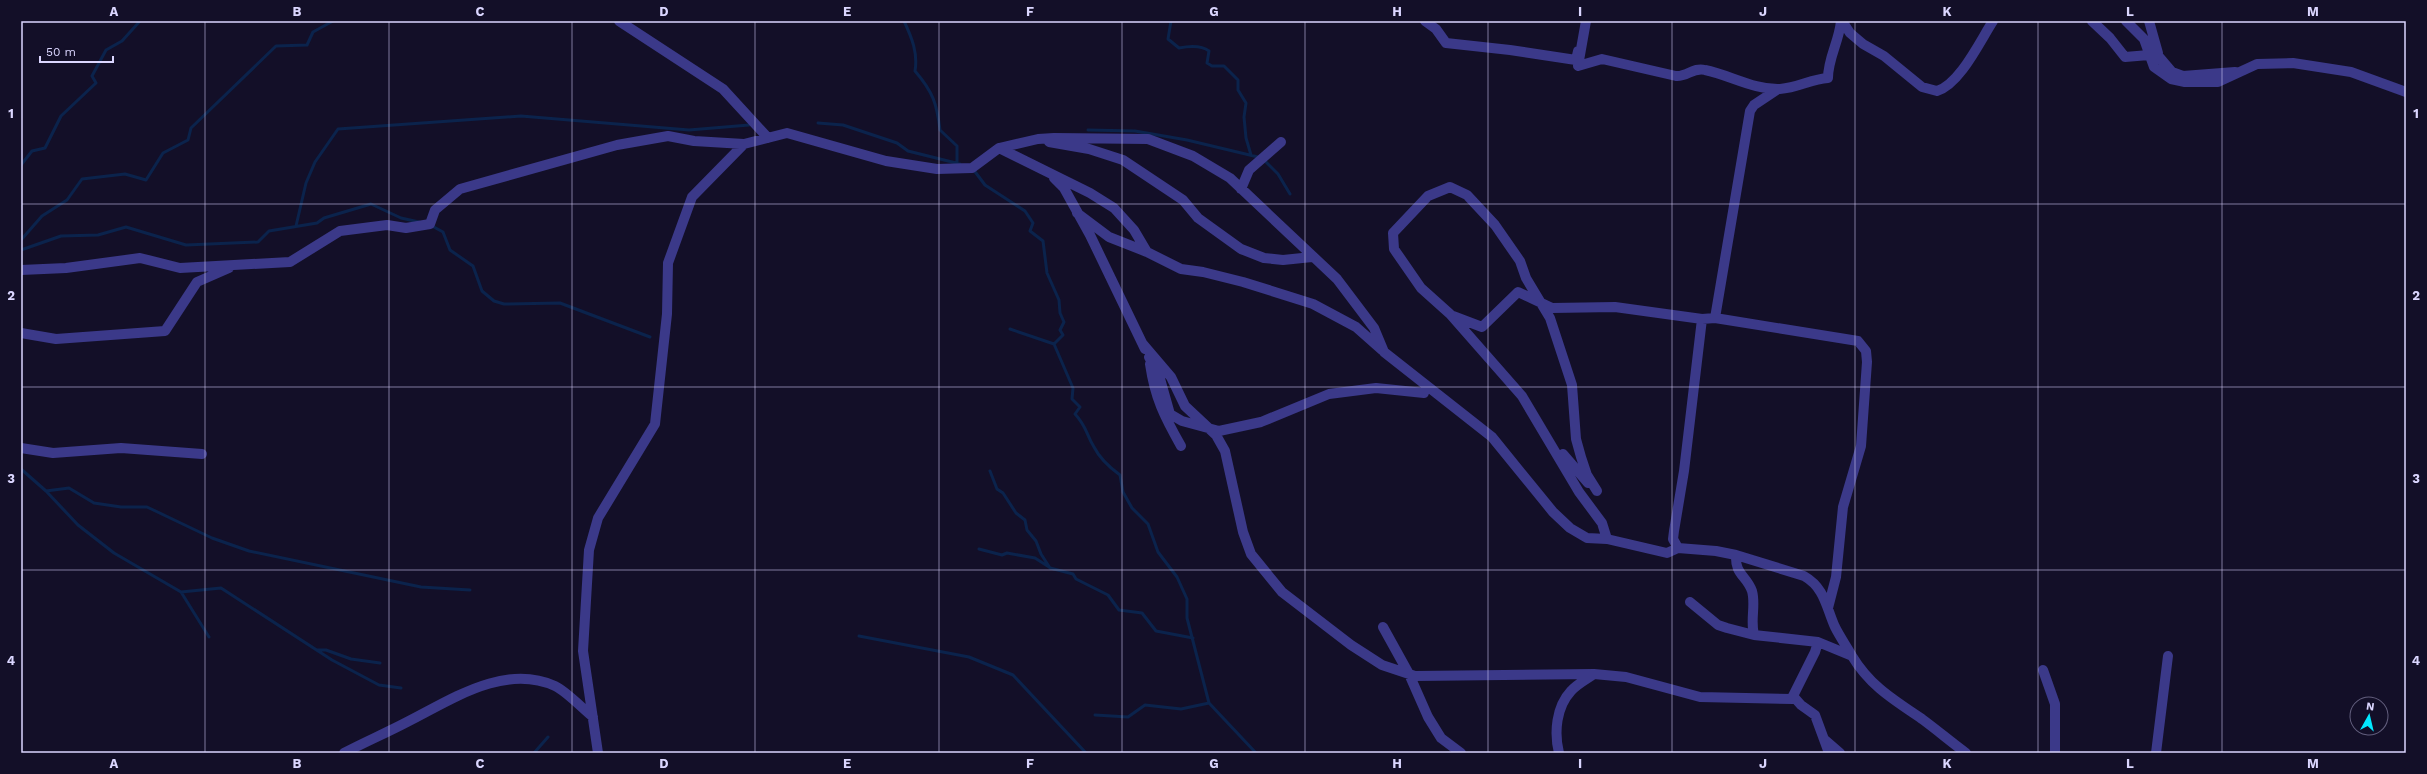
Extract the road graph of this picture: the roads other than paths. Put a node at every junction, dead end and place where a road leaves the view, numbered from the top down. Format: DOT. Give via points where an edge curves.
graph roads {
  1 [pos="619,21"];
  2 [pos="1425,21"];
  3 [pos="1582,21"];
  4 [pos="1586,21"];
  5 [pos="1841,21"];
  6 [pos="1993,21"];
  7 [pos="2092,21"];
  8 [pos="2126,21"];
  9 [pos="2149,21"];
  10 [pos="2154,56"];
  11 [pos="1778,89"];
  12 [pos="2406,92"];
  13 [pos="768,138"];
  14 [pos="1038,139"];
  15 [pos="1281,142"];
  16 [pos="744,144"];
  17 [pos="999,148"];
  18 [pos="1047,171"];
  19 [pos="1241,188"];
  20 [pos="1078,213"];
  21 [pos="1147,252"];
  22 [pos="1312,257"];
  23 [pos="242,264"];
  24 [pos="21,270"];
  25 [pos="1540,303"];
  26 [pos="1450,314"];
  27 [pos="1714,318"];
  28 [pos="1702,319"];
  29 [pos="21,333"];
  30 [pos="1142,343"];
  31 [pos="1384,352"];
  32 [pos="1149,357"];
  33 [pos="1424,393"];
  34 [pos="1211,430"];
  35 [pos="1492,437"];
  36 [pos="1548,439"];
  37 [pos="1181,446"];
  38 [pos="21,448"];
  39 [pos="202,454"];
  40 [pos="1607,539"];
  41 [pos="1678,548"];
  42 [pos="1736,555"];
  43 [pos="1690,602"];
  44 [pos="1828,608"];
  45 [pos="1383,627"];
  46 [pos="1754,635"];
  47 [pos="1818,642"];
  48 [pos="1852,656"];
  49 [pos="2168,656"];
  50 [pos="2043,670"];
  51 [pos="1410,674"];
  52 [pos="1594,674"];
  53 [pos="1793,699"];
  54 [pos="593,717"];
  55 [pos="1822,738"];
  56 [pos="344,753"];
  57 [pos="598,753"];
  58 [pos="1461,753"];
  59 [pos="1559,753"];
  60 [pos="1829,753"];
  61 [pos="1840,753"];
  62 [pos="1966,753"];
  63 [pos="2055,753"];
  64 [pos="2156,753"];
  1 -- 13 [label="street" via="724,89"];
  2 -- 3 [label="street" via="1436,29 1446,43 1576,60"];
  4 -- 11 [label="street" via="1578,66 1602,59 1683,77 1696,70 1704,70 1740,82"];
  5 -- 6 [label="street" via="1850,33 1922,87 1937,91 1950,83"];
  5 -- 11 [label="street" via="1837,43 1828,63 1828,78 1814,79 1792,88"];
  7 -- 10 [label="street" via="2125,57"];
  8 -- 10 [label="street" via="2144,39"];
  9 -- 10 [label="street"];
  10 -- 12 [label="street" via="2159,72 2171,79 2185,82 2218,82 2237,71 2268,62 2309,64 2351,72"];
  11 -- 27 [label="street" via="1754,105 1750,112"];
  13 -- 16 [label="street"];
  13 -- 17 [label="street" via="787,134 886,161 937,169 972,168"];
  14 -- 17 [label="street"];
  14 -- 19 [label="street" via="1148,140 1193,156 1230,178"];
  14 -- 22 [label="street" via="1089,149 1123,160 1183,200 1198,218 1241,249 1264,258 1283,260"];
  15 -- 19 [label="street" via="1249,170"];
  16 -- 23 [label="street" via="694,141 668,136 617,145 460,188 436,210 430,224 406,228 388,225 340,231 290,262"];
  16 -- 54 [label="street" via="692,197 668,263 667,314 655,424 598,518 589,550 583,652"];
  17 -- 18 [label="street"];
  18 -- 20 [label="street" via="1064,188"];
  18 -- 21 [label="street" via="1114,208 1134,230"];
  19 -- 22 [label="street"];
  20 -- 21 [label="street" via="1108,237"];
  20 -- 30 [label="street"];
  21 -- 31 [label="street" via="1181,269 1236,280 1313,304 1356,327"];
  22 -- 31 [label="street" via="1336,280 1374,328"];
  23 -- 24 [label="street" via="180,268 140,258 66,268"];
  23 -- 29 [label="street" via="219,271 197,282 165,331 56,339"];
  25 -- 26 [label="street" via="1518,292 1482,327"];
  25 -- 26 [label="street" via="1520,262 1495,225 1467,195 1450,187 1428,196 1393,233 1394,249 1408,272 1421,288"];
  25 -- 28 [label="street" via="1552,308 1615,307"];
  25 -- 36 [label="street" via="1550,318 1566,364 1575,402 1576,439 1587,475 1597,491"];
  26 -- 36 [label="street" via="1522,396"];
  27 -- 28 [label="street"];
  27 -- 44 [label="street" via="1847,337 1858,341 1866,351 1861,446 1843,507 1836,577"];
  28 -- 41 [label="street" via="1673,539"];
  30 -- 32 [label="street"];
  30 -- 34 [label="street" via="1170,377 1186,406"];
  31 -- 33 [label="street" via="1396,370"];
  31 -- 35 [label="street"];
  32 -- 34 [label="street" via="1159,375 1170,414 1182,421"];
  32 -- 37 [label="street" via="1154,388 1162,413"];
  33 -- 34 [label="street" via="1376,388 1329,394 1261,422 1219,432"];
  33 -- 35 [label="street"];
  34 -- 51 [label="street" via="1224,451 1243,532 1251,554 1266,573 1282,592 1351,645 1382,665"];
  35 -- 40 [label="street" via="1553,512 1570,528 1587,538"];
  36 -- 40 [label="street" via="1579,492 1602,523"];
  38 -- 39 [label="street" via="53,453 121,448"];
  40 -- 41 [label="street" via="1667,553"];
  41 -- 42 [label="street"];
  42 -- 44 [label="street" via="1808,578 1820,589"];
  42 -- 46 [label="street" via="1736,569 1748,583 1754,599"];
  43 -- 46 [label="street" via="1718,625"];
  44 -- 48 [label="street"];
  45 -- 51 [label="street"];
  46 -- 47 [label="street"];
  47 -- 48 [label="street"];
  47 -- 53 [label="street"];
  48 -- 62 [label="street" via="1877,688"];
  49 -- 64 [label="street"];
  50 -- 63 [label="street" via="2055,704"];
  51 -- 52 [label="street"];
  51 -- 58 [label="street" via="1428,717 1441,738"];
  52 -- 53 [label="street" via="1626,677 1700,697"];
  52 -- 59 [label="street" via="1571,691 1563,701 1556,727"];
  53 -- 55 [label="street" via="1813,712"];
  54 -- 56 [label="street" via="556,686 535,680 514,680 480,687 452,697"];
  54 -- 57 [label="street"];
  55 -- 60 [label="street"];
  55 -- 61 [label="street"];
}
